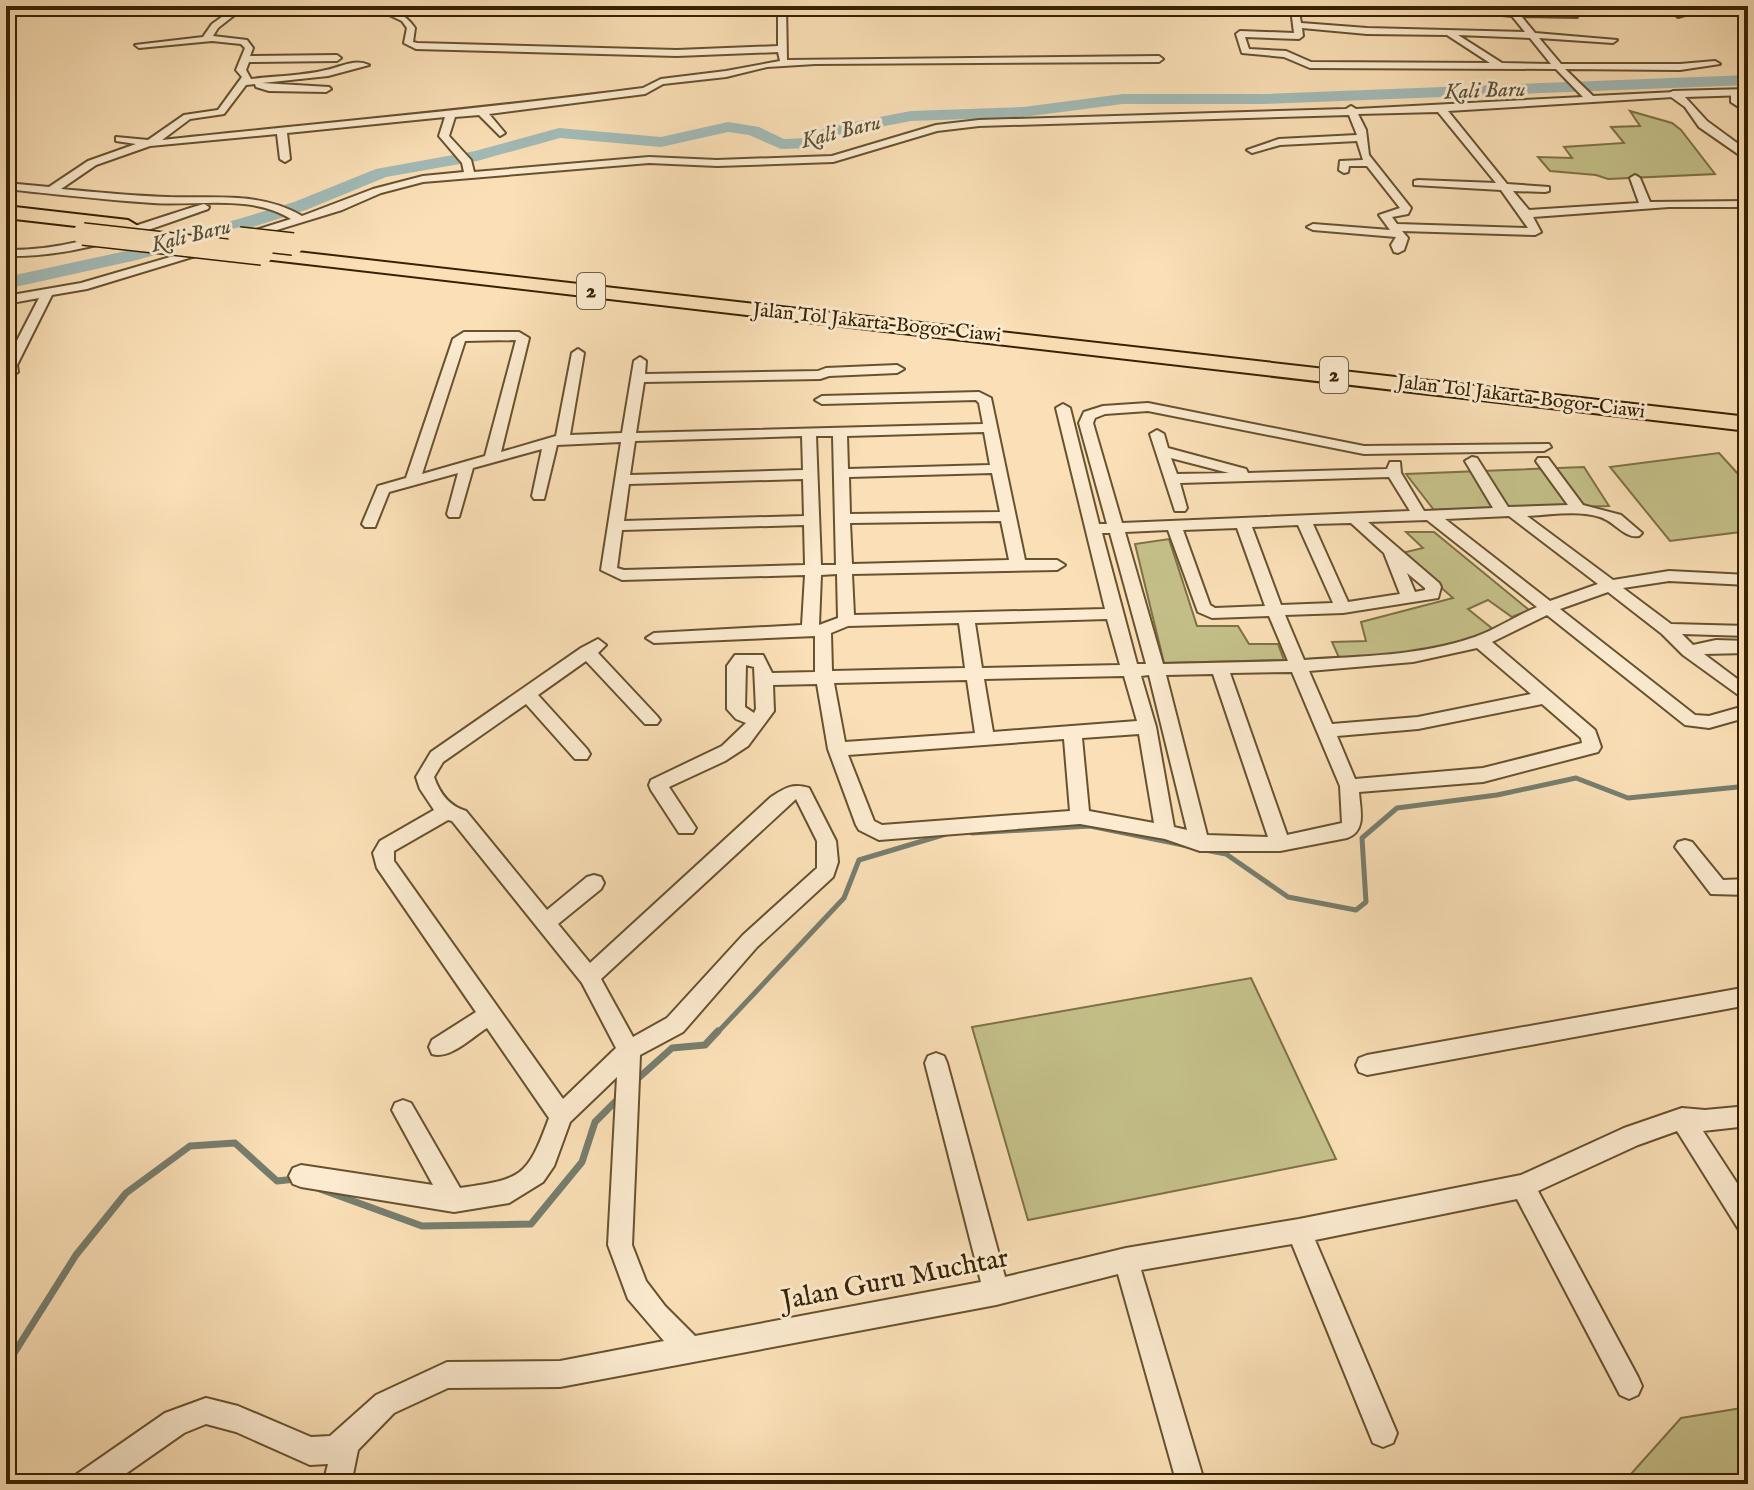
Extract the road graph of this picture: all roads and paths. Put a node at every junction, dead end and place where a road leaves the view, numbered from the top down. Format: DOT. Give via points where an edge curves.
graph roads {
  1 [pos="242,6"];
  2 [pos="374,6"];
  3 [pos="782,6"];
  4 [pos="1257,6"];
  5 [pos="1295,6"];
  6 [pos="1669,6"];
  7 [pos="1709,6"];
  8 [pos="1510,9"];
  9 [pos="1744,9"];
  10 [pos="1578,11"];
  11 [pos="1474,12"];
  12 [pos="1681,15"];
  13 [pos="1296,22"];
  14 [pos="1522,22"];
  15 [pos="1450,32"];
  16 [pos="1534,35"];
  17 [pos="210,39"];
  18 [pos="1613,40"];
  19 [pos="139,45"];
  20 [pos="781,49"];
  21 [pos="337,58"];
  22 [pos="247,59"];
  23 [pos="1159,59"];
  24 [pos="783,63"];
  25 [pos="1715,64"];
  26 [pos="364,65"];
  27 [pos="1499,65"];
  28 [pos="1558,66"];
  29 [pos="1627,67"];
  30 [pos="1635,75"];
  31 [pos="249,81"];
  32 [pos="326,89"];
  33 [pos="1734,92"];
  34 [pos="1748,92"];
  35 [pos="1673,94"];
  36 [pos="1588,97"];
  37 [pos="1351,109"];
  38 [pos="1441,109"];
  39 [pos="1748,110"];
  40 [pos="482,112"];
  41 [pos="451,115"];
  42 [pos="282,132"];
  43 [pos="500,133"];
  44 [pos="1361,138"];
  45 [pos="120,139"];
  46 [pos="145,145"];
  47 [pos="1252,150"];
  48 [pos="80,155"];
  49 [pos="1748,157"];
  50 [pos="285,159"];
  51 [pos="92,163"];
  52 [pos="1369,163"];
  53 [pos="1344,170"];
  54 [pos="470,175"];
  55 [pos="1635,178"];
  56 [pos="1418,183"];
  57 [pos="6,186"];
  58 [pos="1503,187"];
  59 [pos="1545,189"];
  60 [pos="50,191"];
  61 [pos="218,202"];
  62 [pos="1748,204"];
  63 [pos="1646,206"];
  64 [pos="6,212"];
  65 [pos="1526,214"];
  66 [pos="296,217"];
  67 [pos="6,225"];
  68 [pos="1313,227"];
  69 [pos="1395,230"];
  70 [pos="1398,250"];
  71 [pos="6,253"];
  72 [pos="47,294"];
  73 [pos="6,300"];
  74 [pos="923,320"];
  75 [pos="578,353"];
  76 [pos="640,361"];
  77 [pos="9,368"];
  78 [pos="897,369"];
  79 [pos="820,375"];
  80 [pos="638,378"];
  81 [pos="822,400"];
  82 [pos="1748,405"];
  83 [pos="1063,408"];
  84 [pos="1748,424"];
  85 [pos="990,428"];
  86 [pos="816,432"];
  87 [pos="840,432"];
  88 [pos="1157,434"];
  89 [pos="629,437"];
  90 [pos="556,440"];
  91 [pos="1395,450"];
  92 [pos="1163,451"];
  93 [pos="492,458"];
  94 [pos="1472,461"];
  95 [pos="467,465"];
  96 [pos="998,469"];
  97 [pos="843,473"];
  98 [pos="1394,473"];
  99 [pos="811,474"];
  100 [pos="1260,477"];
  101 [pos="1171,479"];
  102 [pos="413,480"];
  103 [pos="622,480"];
  104 [pos="539,496"];
  105 [pos="1180,508"];
  106 [pos="1578,509"];
  107 [pos="1508,512"];
  108 [pos="454,514"];
  109 [pos="1008,516"];
  110 [pos="1426,516"];
  111 [pos="844,519"];
  112 [pos="1355,519"];
  113 [pos="811,520"];
  114 [pos="1304,522"];
  115 [pos="370,524"];
  116 [pos="1243,524"];
  117 [pos="616,526"];
  118 [pos="1174,527"];
  119 [pos="1117,528"];
  120 [pos="1093,529"];
  121 [pos="1634,533"];
  122 [pos="1390,552"];
  123 [pos="1018,565"];
  124 [pos="1057,565"];
  125 [pos="813,571"];
  126 [pos="844,571"];
  127 [pos="1748,580"];
  128 [pos="1608,586"];
  129 [pos="1410,598"];
  130 [pos="1343,608"];
  131 [pos="1547,608"];
  132 [pos="1275,611"];
  133 [pos="1114,614"];
  134 [pos="966,619"];
  135 [pos="846,621"];
  136 [pos="1668,630"];
  137 [pos="816,631"];
  138 [pos="1748,631"];
  139 [pos="654,638"];
  140 [pos="1480,641"];
  141 [pos="1748,647"];
  142 [pos="1689,651"];
  143 [pos="1299,666"];
  144 [pos="1156,668"];
  145 [pos="1220,668"];
  146 [pos="1128,670"];
  147 [pos="975,673"];
  148 [pos="824,677"];
  149 [pos="764,679"];
  150 [pos="527,694"];
  151 [pos="1748,696"];
  152 [pos="1546,697"];
  153 [pos="1748,711"];
  154 [pos="651,720"];
  155 [pos="756,720"];
  156 [pos="1147,727"];
  157 [pos="1326,731"];
  158 [pos="1072,732"];
  159 [pos="985,738"];
  160 [pos="837,749"];
  161 [pos="581,754"];
  162 [pos="1349,786"];
  163 [pos="446,812"];
  164 [pos="1080,817"];
  165 [pos="686,828"];
  166 [pos="1165,832"];
  167 [pos="1200,844"];
  168 [pos="1280,844"];
  169 [pos="1685,847"];
  170 [pos="594,883"];
  171 [pos="1748,887"];
  172 [pos="545,923"];
  173 [pos="589,977"];
  174 [pos="1748,996"];
  175 [pos="490,1014"];
  176 [pos="440,1047"];
  177 [pos="629,1050"];
  178 [pos="936,1063"];
  179 [pos="1367,1065"];
  180 [pos="403,1110"];
  181 [pos="561,1116"];
  182 [pos="1748,1116"];
  183 [pos="1682,1119"];
  184 [pos="301,1176"];
  185 [pos="1523,1186"];
  186 [pos="454,1200"];
  187 [pos="1748,1222"];
  188 [pos="1299,1231"];
  189 [pos="1126,1260"];
  190 [pos="996,1292"];
  191 [pos="692,1350"];
  192 [pos="1629,1386"];
  193 [pos="1383,1433"];
  194 [pos="346,1443"];
  195 [pos="87,1484"];
  196 [pos="337,1484"];
  197 [pos="1191,1484"];
  1 -- 17 [label="street" via="215,26"];
  2 -- 20 [label="street" via="405,19 411,28 408,43 416,46 677,53"];
  3 -- 20 [label="street"];
  4 -- 5 [label="street"];
  5 -- 13 [label="street"];
  6 -- 12 [label="street"];
  7 -- 9 [label="street"];
  8 -- 10 [label="street"];
  8 -- 11 [label="street"];
  8 -- 14 [label="street"];
  10 -- 14 [label="street"];
  13 -- 15 [label="street" via="1376,32"];
  13 -- 27 [label="street" via="1296,38 1239,35 1248,52 1286,54 1303,64"];
  14 -- 16 [label="street"];
  15 -- 16 [label="street"];
  15 -- 27 [label="street"];
  16 -- 18 [label="street"];
  16 -- 28 [label="street"];
  17 -- 19 [label="street"];
  17 -- 22 [label="street" via="244,42"];
  20 -- 24 [label="street"];
  21 -- 22 [label="street"];
  22 -- 31 [label="street" via="241,70"];
  23 -- 24 [label="street"];
  24 -- 40 [label="street" via="661,82 645,91"];
  25 -- 29 [label="street"];
  26 -- 31 [label="street"];
  27 -- 28 [label="street"];
  28 -- 29 [label="street"];
  28 -- 36 [label="street"];
  29 -- 30 [label="street"];
  31 -- 32 [label="street" via="269,88"];
  31 -- 46 [label="street" via="221,112 187,117"];
  33 -- 34 [label="street"];
  33 -- 35 [label="street"];
  33 -- 39 [label="street" via="1734,100"];
  35 -- 36 [label="street"];
  35 -- 49 [label="street"];
  36 -- 38 [label="street"];
  37 -- 38 [label="street"];
  37 -- 44 [label="street"];
  37 -- 54 [label="street" via="979,123 936,128 833,159 649,160"];
  38 -- 58 [label="street"];
  40 -- 41 [label="street"];
  40 -- 43 [label="street"];
  41 -- 42 [label="street"];
  41 -- 54 [label="street" via="444,136 464,158"];
  42 -- 46 [label="street"];
  42 -- 50 [label="street"];
  44 -- 47 [label="street" via="1279,142"];
  44 -- 52 [label="street"];
  45 -- 46 [label="street"];
  46 -- 51 [label="street"];
  48 -- 51 [label="street"];
  51 -- 60 [label="street"];
  52 -- 53 [label="street" via="1344,163"];
  52 -- 69 [label="street" via="1406,208 1385,215"];
  54 -- 66 [label="street" via="408,182"];
  55 -- 63 [label="street"];
  56 -- 58 [label="street"];
  57 -- 60 [label="street"];
  58 -- 59 [label="street"];
  58 -- 65 [label="street"];
  60 -- 61 [label="street"];
  61 -- 66 [label="street" via="276,208"];
  61 -- 71 [label="street" via="92,242 30,256"];
  62 -- 63 [label="street"];
  63 -- 65 [label="street"];
  64 -- 74 [label="highway, Jalan Tol Jakarta–Bogor–Ciawi / 2, bridge"];
  65 -- 69 [label="street" via="1535,232"];
  66 -- 72 [label="street"];
  67 -- 74 [label="highway, Jalan Tol Jakarta–Bogor–Ciawi / 2, bridge"];
  68 -- 69 [label="street"];
  69 -- 70 [label="street" via="1402,240"];
  72 -- 73 [label="street"];
  72 -- 77 [label="street"];
  74 -- 82 [label="highway, Jalan Tol Jakarta–Bogor–Ciawi / 2"];
  74 -- 84 [label="highway, Jalan Tol Jakarta–Bogor–Ciawi / 2"];
  75 -- 90 [label="street"];
  76 -- 80 [label="street"];
  78 -- 79 [label="street"];
  79 -- 80 [label="street"];
  79 -- 81 [label="street"];
  80 -- 89 [label="street"];
  81 -- 85 [label="street" via="979,396 986,401"];
  81 -- 86 [label="street"];
  83 -- 120 [label="street"];
  85 -- 87 [label="street"];
  85 -- 96 [label="street"];
  86 -- 87 [label="street"];
  86 -- 89 [label="street"];
  86 -- 99 [label="street"];
  87 -- 97 [label="street"];
  88 -- 92 [label="street"];
  89 -- 90 [label="street"];
  89 -- 103 [label="street"];
  90 -- 93 [label="street"];
  90 -- 104 [label="street"];
  91 -- 98 [label="street"];
  91 -- 106 [label="street" via="1544,454"];
  91 -- 119 [label="street" via="1328,445 1148,407 1096,411 1086,423"];
  92 -- 100 [label="street"];
  92 -- 101 [label="street"];
  93 -- 95 [label="street"];
  93 -- 102 [label="street" via="523,338 464,336"];
  94 -- 107 [label="street"];
  95 -- 102 [label="street"];
  95 -- 108 [label="street"];
  96 -- 97 [label="street"];
  96 -- 109 [label="street"];
  97 -- 111 [label="street"];
  98 -- 100 [label="street"];
  98 -- 110 [label="street"];
  99 -- 103 [label="street"];
  99 -- 113 [label="street"];
  100 -- 101 [label="street"];
  101 -- 105 [label="street"];
  102 -- 115 [label="street" via="383,489"];
  103 -- 117 [label="street"];
  106 -- 107 [label="street"];
  106 -- 121 [label="street" via="1606,513"];
  107 -- 110 [label="street"];
  107 -- 128 [label="street"];
  109 -- 111 [label="street"];
  109 -- 123 [label="street"];
  110 -- 112 [label="street"];
  110 -- 131 [label="street"];
  111 -- 126 [label="street"];
  112 -- 114 [label="street"];
  112 -- 122 [label="street"];
  113 -- 117 [label="street"];
  113 -- 125 [label="street"];
  114 -- 116 [label="street"];
  114 -- 130 [label="street"];
  116 -- 118 [label="street"];
  116 -- 132 [label="street"];
  117 -- 125 [label="street" via="609,570 622,575"];
  118 -- 119 [label="street"];
  118 -- 132 [label="street" via="1204,608 1212,613"];
  119 -- 120 [label="street"];
  119 -- 144 [label="street"];
  120 -- 133 [label="street"];
  122 -- 129 [label="street"];
  122 -- 129 [label="street" via="1435,591"];
  123 -- 124 [label="street"];
  123 -- 126 [label="street"];
  125 -- 126 [label="street"];
  125 -- 137 [label="street"];
  126 -- 135 [label="street"];
  127 -- 128 [label="street" via="1670,574"];
  128 -- 131 [label="street"];
  128 -- 136 [label="street"];
  129 -- 130 [label="street"];
  130 -- 132 [label="street"];
  131 -- 140 [label="street"];
  131 -- 153 [label="street" via="1691,721 1709,722"];
  132 -- 143 [label="street"];
  133 -- 134 [label="street"];
  133 -- 146 [label="street"];
  134 -- 135 [label="street"];
  134 -- 147 [label="street"];
  135 -- 137 [label="street"];
  136 -- 138 [label="street"];
  136 -- 142 [label="street"];
  137 -- 139 [label="street"];
  137 -- 148 [label="street"];
  140 -- 143 [label="street" via="1386,660"];
  140 -- 152 [label="street"];
  141 -- 142 [label="street"];
  142 -- 151 [label="street"];
  143 -- 145 [label="street"];
  143 -- 157 [label="street"];
  144 -- 145 [label="street"];
  144 -- 146 [label="street"];
  144 -- 167 [label="street"];
  145 -- 168 [label="street"];
  146 -- 147 [label="street"];
  146 -- 156 [label="street"];
  147 -- 148 [label="street"];
  147 -- 159 [label="street"];
  148 -- 149 [label="street"];
  148 -- 160 [label="street"];
  149 -- 155 [label="street" via="765,711"];
  149 -- 155 [label="street" via="757,659 741,659 735,666 736,709"];
  150 -- 154 [label="street" via="592,648"];
  150 -- 161 [label="street"];
  150 -- 163 [label="street" via="431,763 427,784"];
  152 -- 157 [label="street" via="1418,723"];
  152 -- 162 [label="street" via="1589,735 1592,747 1483,775"];
  155 -- 165 [label="street" via="734,747 658,785"];
  156 -- 158 [label="street"];
  156 -- 166 [label="street"];
  157 -- 162 [label="street"];
  158 -- 159 [label="street"];
  158 -- 164 [label="street"];
  159 -- 160 [label="street"];
  160 -- 164 [label="street" via="866,825 879,833"];
  162 -- 168 [label="street" via="1352,824 1347,831"];
  163 -- 172 [label="street" via="459,816"];
  163 -- 175 [label="street" via="387,846 384,863"];
  164 -- 166 [label="street"];
  166 -- 167 [label="street"];
  167 -- 168 [label="street"];
  169 -- 171 [label="street" via="1718,888"];
  170 -- 172 [label="street"];
  172 -- 173 [label="street"];
  173 -- 177 [label="street"];
  173 -- 177 [label="street" via="778,802 793,792 802,793 830,846 826,872 750,941 675,1025"];
  174 -- 179 [label="street"];
  175 -- 176 [label="street"];
  175 -- 181 [label="street"];
  177 -- 181 [label="street"];
  177 -- 191 [label="street" via="623,1262 651,1313"];
  178 -- 190 [label="street"];
  180 -- 186 [label="street"];
  181 -- 186 [label="street" via="546,1158 527,1181 509,1192"];
  182 -- 183 [label="street, Jalan Guru Muchtar"];
  183 -- 185 [label="street, Jalan Guru Muchtar"];
  183 -- 187 [label="street"];
  184 -- 186 [label="street"];
  185 -- 188 [label="street, Jalan Guru Muchtar"];
  185 -- 192 [label="street"];
  188 -- 189 [label="street, Jalan Guru Muchtar"];
  188 -- 193 [label="street"];
  189 -- 190 [label="street, Jalan Guru Muchtar"];
  189 -- 197 [label="street"];
  190 -- 191 [label="street, Jalan Guru Muchtar"];
  191 -- 194 [label="street, Jalan Guru Muchtar" via="560,1374 447,1375 385,1404"];
  194 -- 195 [label="street" via="310,1451 238,1419 206,1411 175,1423"];
  194 -- 196 [label="street"];
}
